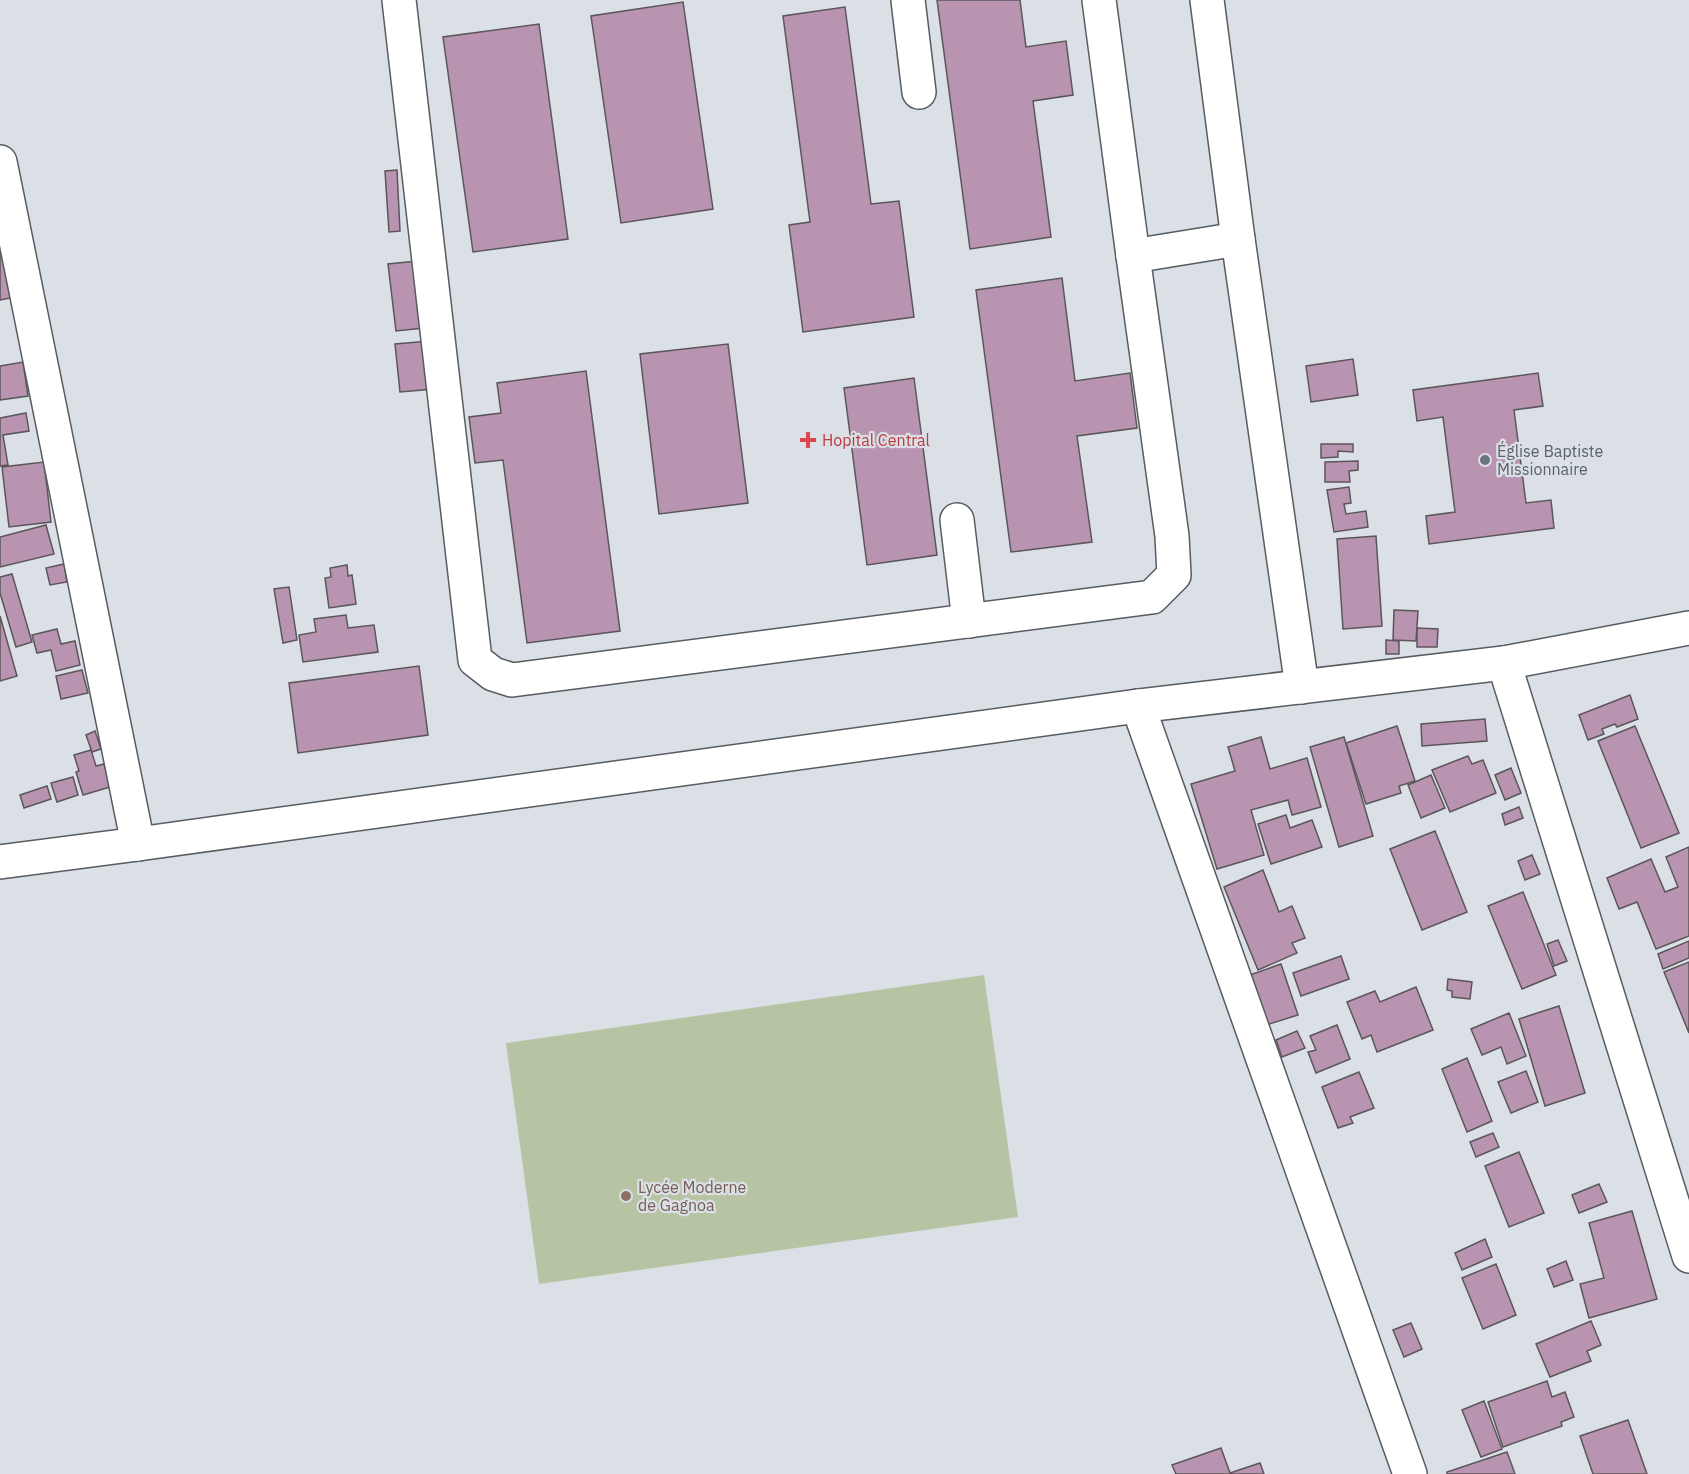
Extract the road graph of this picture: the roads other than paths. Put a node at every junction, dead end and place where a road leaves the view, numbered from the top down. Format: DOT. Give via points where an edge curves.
graph roads {
  1 [pos="399,0"];
  2 [pos="908,0"];
  3 [pos="1099,0"];
  4 [pos="1207,0"];
  5 [pos="919,92"];
  6 [pos="0,162"];
  7 [pos="1238,239"];
  8 [pos="1133,256"];
  9 [pos="957,520"];
  10 [pos="969,621"];
  11 [pos="1683,637"];
  12 [pos="1504,663"];
  13 [pos="1302,687"];
  14 [pos="1138,706"];
  15 [pos="138,844"];
  16 [pos="0,862"];
  17 [pos="1689,1256"];
  18 [pos="1410,1474"];
  1 -- 10 [label="street" via="476,660 493,674 512,680"];
  2 -- 5 [label="street"];
  3 -- 8 [label="street"];
  4 -- 7 [label="street"];
  6 -- 15 [label="street"];
  7 -- 8 [label="street"];
  7 -- 13 [label="street"];
  8 -- 10 [label="street" via="1174,575 1152,597"];
  9 -- 10 [label="street"];
  11 -- 12 [label="street"];
  12 -- 13 [label="street"];
  12 -- 17 [label="street"];
  13 -- 14 [label="street"];
  14 -- 15 [label="street"];
  14 -- 18 [label="street"];
  15 -- 16 [label="street"];
}
